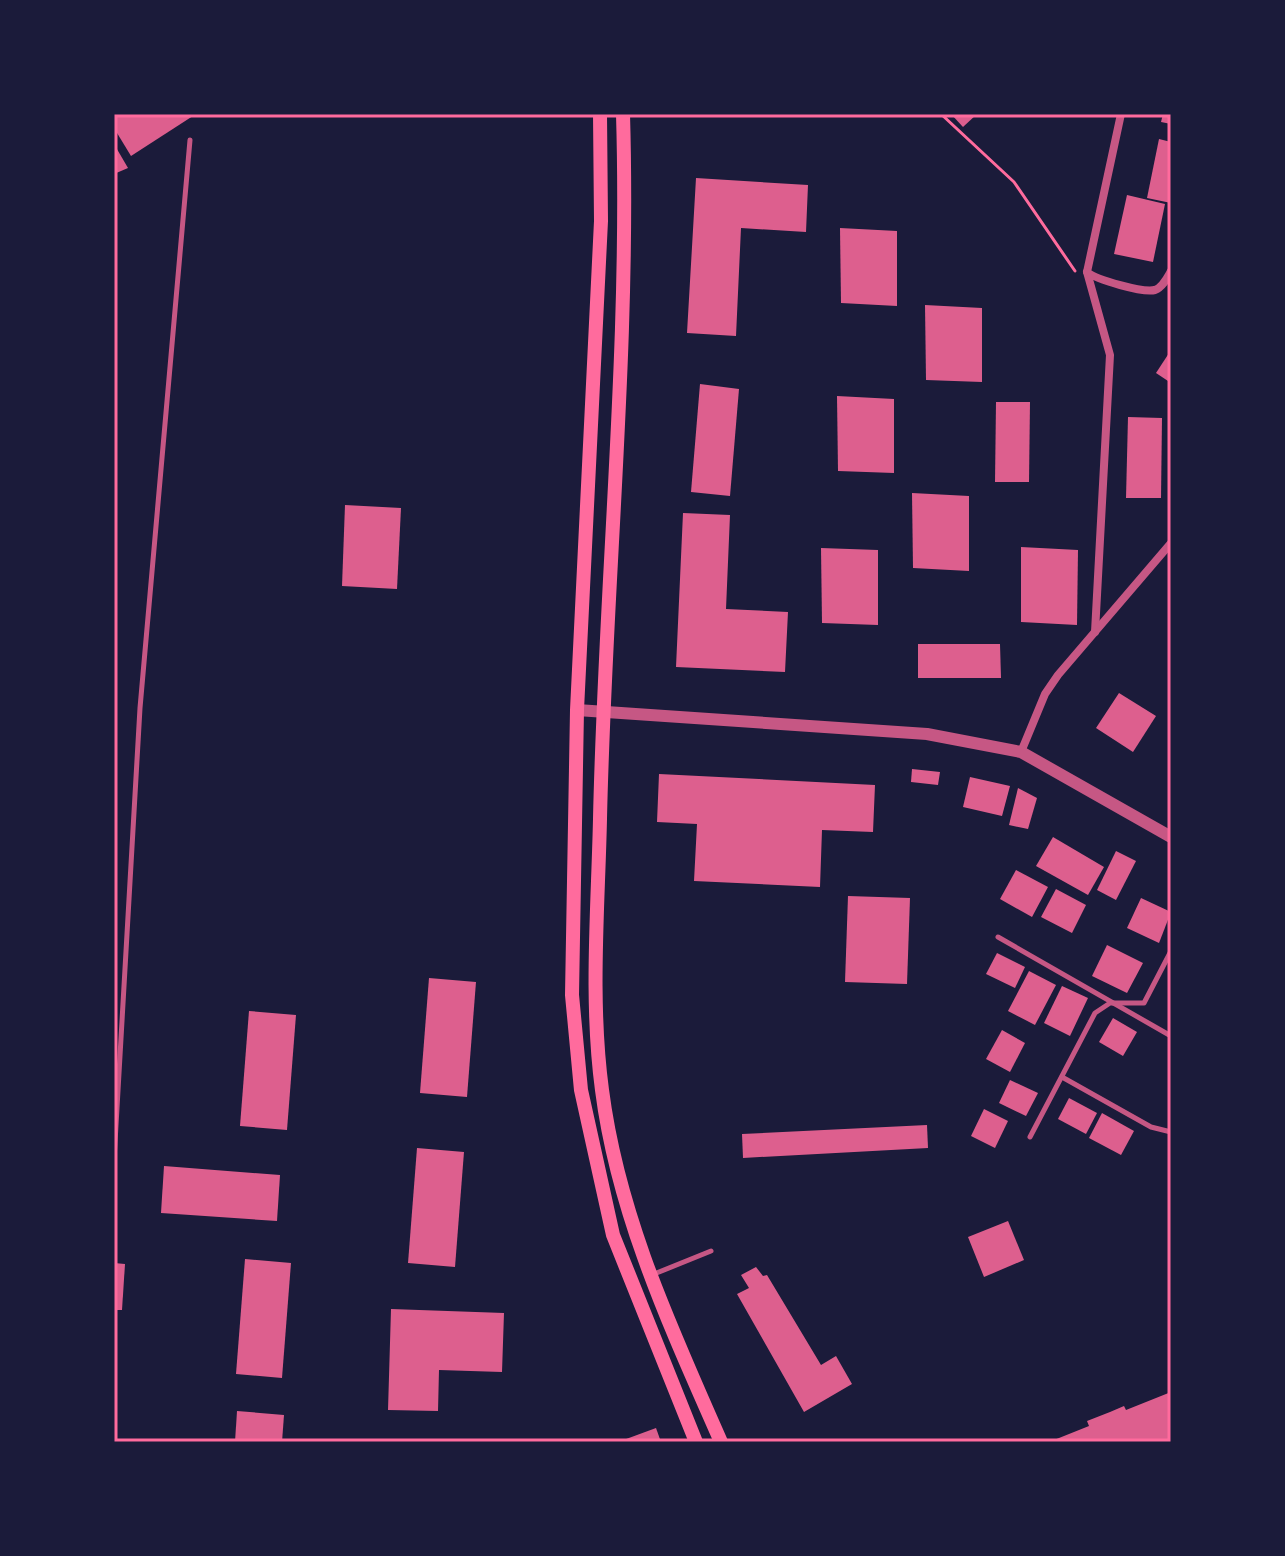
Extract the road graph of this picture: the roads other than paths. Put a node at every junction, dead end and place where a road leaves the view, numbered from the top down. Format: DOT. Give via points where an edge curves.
graph roads {
  1 [pos="600,114"];
  2 [pos="623,114"];
  3 [pos="1121,114"];
  4 [pos="190,140"];
  5 [pos="1171,271"];
  6 [pos="1087,272"];
  7 [pos="1171,543"];
  8 [pos="1095,632"];
  9 [pos="577,710"];
  10 [pos="602,713"];
  11 [pos="1021,752"];
  12 [pos="1171,837"];
  13 [pos="998,937"];
  14 [pos="1171,951"];
  15 [pos="1110,1003"];
  16 [pos="1171,1036"];
  17 [pos="1062,1077"];
  18 [pos="1171,1132"];
  19 [pos="1030,1137"];
  20 [pos="114,1160"];
  21 [pos="711,1251"];
  22 [pos="649,1276"];
  23 [pos="696,1442"];
  24 [pos="721,1442"];
  1 -- 9 [label="main road" via="601,221"];
  2 -- 10 [label="main road" via="626,223"];
  3 -- 6 [label="street"];
  4 -- 20 [label="lane" via="140,708"];
  5 -- 6 [label="street" via="1163,285 1149,290"];
  6 -- 8 [label="street" via="1110,355"];
  7 -- 8 [label="street"];
  8 -- 11 [label="street" via="1045,694"];
  9 -- 10 [label="street"];
  9 -- 23 [label="main road" via="572,995 581,1090 613,1235"];
  10 -- 11 [label="street" via="927,734"];
  10 -- 22 [label="main road" via="595,1022 614,1161"];
  11 -- 12 [label="street"];
  13 -- 15 [label="lane"];
  14 -- 15 [label="lane" via="1144,1003"];
  15 -- 16 [label="lane"];
  15 -- 17 [label="lane" via="1095,1013"];
  17 -- 18 [label="lane" via="1151,1127"];
  17 -- 19 [label="lane"];
  21 -- 22 [label="lane"];
  22 -- 24 [label="main road"];
}
